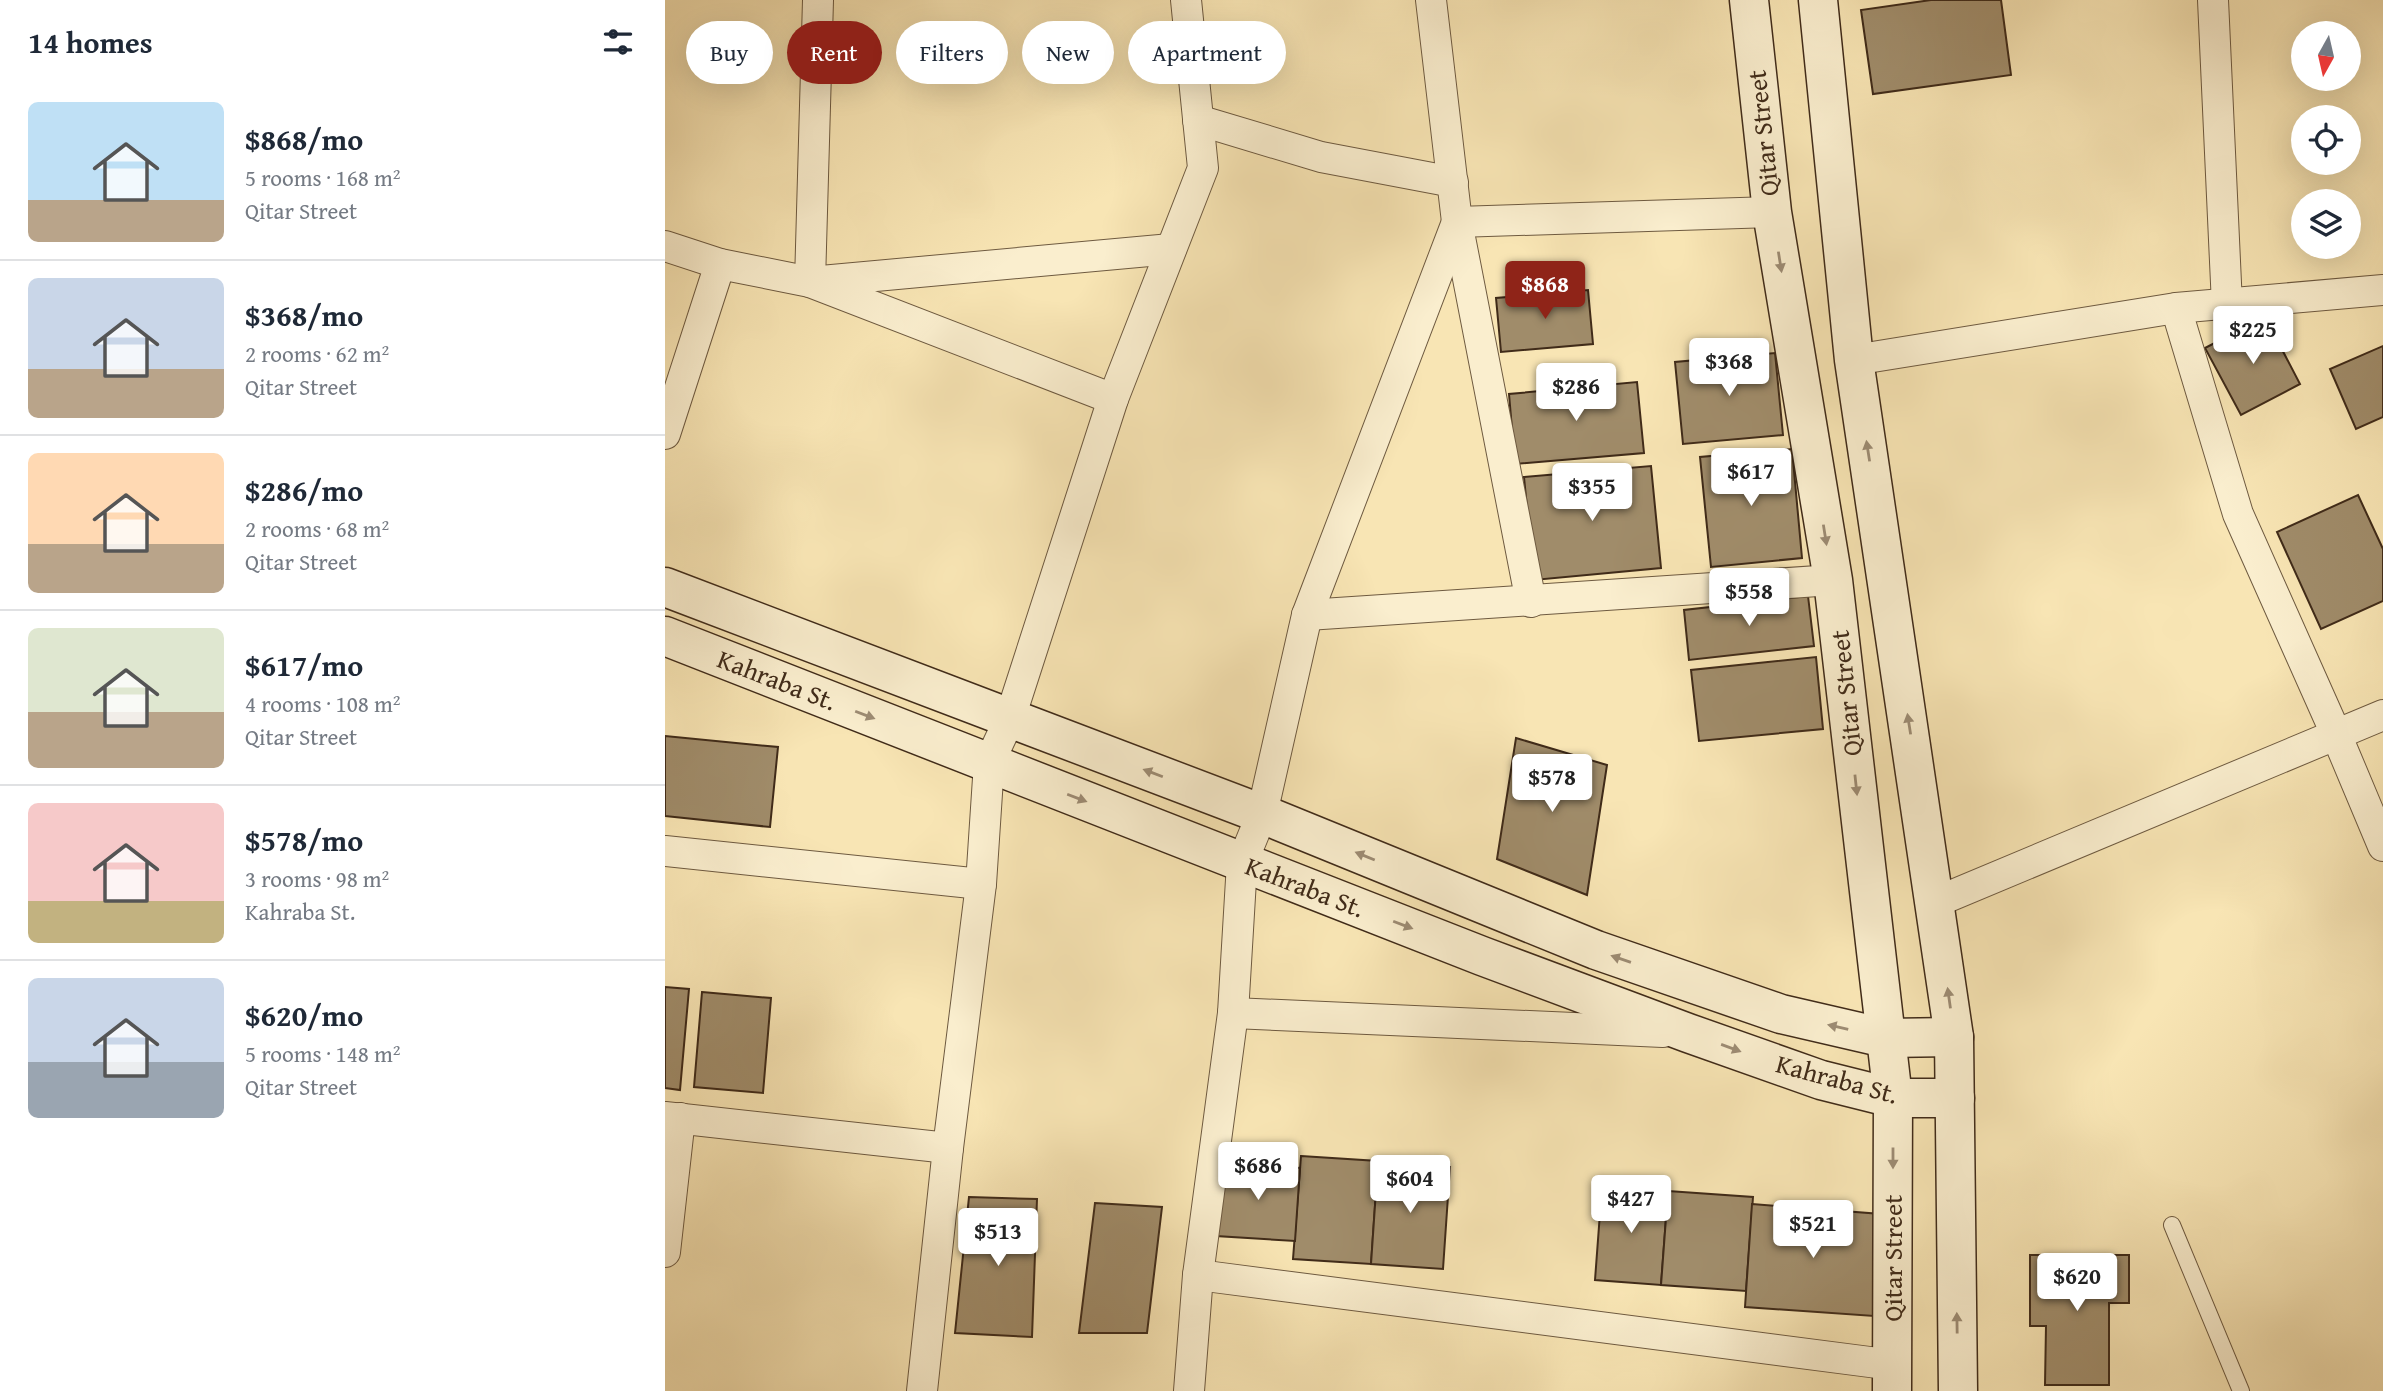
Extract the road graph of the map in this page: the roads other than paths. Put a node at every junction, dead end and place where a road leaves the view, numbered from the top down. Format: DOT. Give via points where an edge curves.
graph roads {
  1 [pos="818,0"];
  2 [pos="1186,0"];
  3 [pos="1430,0"];
  4 [pos="1749,0"];
  5 [pos="1818,0"];
  6 [pos="2213,0"];
  7 [pos="1198,120"];
  8 [pos="1453,182"];
  9 [pos="1772,212"];
  10 [pos="1457,222"];
  11 [pos="665,246"];
  12 [pos="1171,249"];
  13 [pos="720,264"];
  14 [pos="810,282"];
  15 [pos="2383,290"];
  16 [pos="2227,305"];
  17 [pos="2176,308"];
  18 [pos="1854,360"];
  19 [pos="1113,400"];
  20 [pos="665,433"];
  21 [pos="1833,580"];
  22 [pos="665,587"];
  23 [pos="1531,602"];
  24 [pos="1307,615"];
  25 [pos="665,636"];
  26 [pos="2383,715"];
  27 [pos="1010,718"];
  28 [pos="2336,734"];
  29 [pos="989,763"];
  30 [pos="1262,814"];
  31 [pos="2383,846"];
  32 [pos="665,851"];
  33 [pos="1243,863"];
  34 [pos="981,884"];
  35 [pos="1935,902"];
  36 [pos="1233,1013"];
  37 [pos="1688,1033"];
  38 [pos="1954,1037"];
  39 [pos="1885,1038"];
  40 [pos="1893,1098"];
  41 [pos="1955,1098"];
  42 [pos="673,1117"];
  43 [pos="948,1148"];
  44 [pos="2172,1224"];
  45 [pos="665,1252"];
  46 [pos="1198,1275"];
  47 [pos="1892,1378"];
  48 [pos="922,1391"];
  49 [pos="1189,1391"];
  50 [pos="1958,1391"];
  51 [pos="2241,1391"];
  1 -- 14 [label="street"];
  2 -- 7 [label="street"];
  3 -- 8 [label="street"];
  4 -- 9 [label="main road, Qitar Street"];
  5 -- 18 [label="main road, Qitar Street"];
  6 -- 16 [label="street"];
  7 -- 8 [label="street" via="1321,157"];
  7 -- 12 [label="street" via="1203,168"];
  8 -- 10 [label="street"];
  9 -- 10 [label="street"];
  9 -- 21 [label="main road, Qitar Street, one-way"];
  10 -- 23 [label="street"];
  10 -- 24 [label="street"];
  11 -- 13 [label="street"];
  12 -- 14 [label="street"];
  12 -- 19 [label="street"];
  13 -- 14 [label="street"];
  13 -- 20 [label="street"];
  14 -- 19 [label="street"];
  15 -- 16 [label="street"];
  16 -- 17 [label="street"];
  17 -- 18 [label="street"];
  17 -- 28 [label="street" via="2238,514"];
  35 -- 18 [label="main road, Qitar Street, one-way"];
  19 -- 27 [label="street"];
  21 -- 23 [label="street"];
  21 -- 39 [label="main road, Qitar Street, one-way"];
  22 -- 27 [label="main road, Kahraba St."];
  23 -- 24 [label="street"];
  24 -- 30 [label="street"];
  25 -- 29 [label="main road, Kahraba St., one-way"];
  26 -- 28 [label="street"];
  27 -- 29 [label="street"];
  30 -- 27 [label="main road, Kahraba St., one-way"];
  28 -- 31 [label="street"];
  28 -- 35 [label="street"];
  29 -- 33 [label="main road, Kahraba St., one-way"];
  29 -- 34 [label="street"];
  30 -- 33 [label="street"];
  39 -- 30 [label="main road, Kahraba St., one-way" via="1781,1014 1596,950"];
  32 -- 34 [label="street"];
  33 -- 36 [label="street"];
  33 -- 37 [label="main road, Kahraba St., one-way"];
  34 -- 43 [label="street"];
  38 -- 35 [label="main road, Qitar Street, one-way"];
  36 -- 37 [label="street"];
  36 -- 46 [label="street"];
  37 -- 40 [label="main road, Kahraba St., one-way" via="1821,1080"];
  38 -- 39 [label="main road, Kahraba St."];
  38 -- 41 [label="main road, Qitar Street"];
  39 -- 40 [label="main road, Qitar Street"];
  40 -- 41 [label="main road, Kahraba St."];
  40 -- 47 [label="main road, Qitar Street, one-way"];
  50 -- 41 [label="main road, Qitar Street, one-way"];
  42 -- 43 [label="street"];
  42 -- 45 [label="street"];
  43 -- 48 [label="street"];
  44 -- 51 [label="lane"];
  46 -- 47 [label="street"];
  46 -- 49 [label="street"];
}
